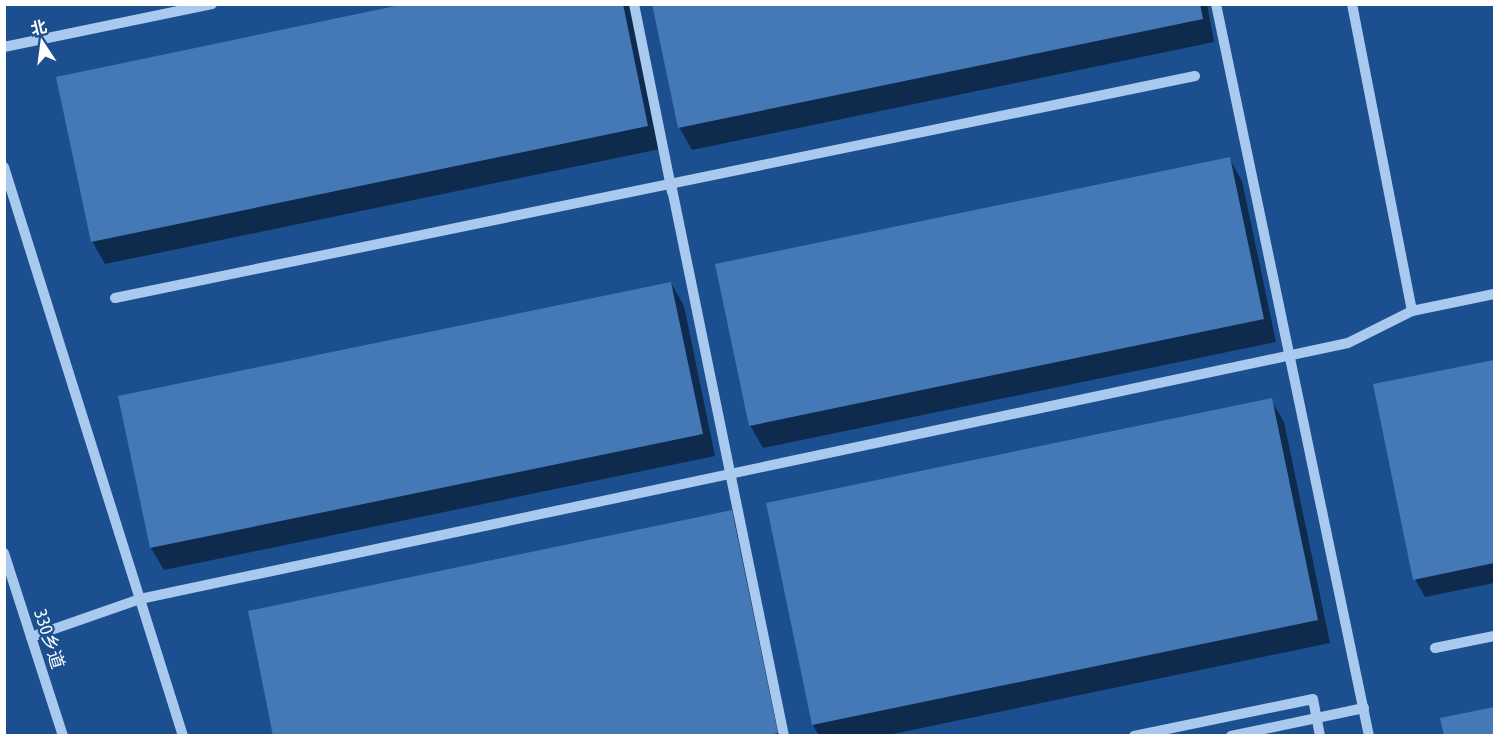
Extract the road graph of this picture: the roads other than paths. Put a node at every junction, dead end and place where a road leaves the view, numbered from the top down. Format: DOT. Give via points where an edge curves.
graph roads {
  1 [pos="212,4"];
  2 [pos="634,4"];
  3 [pos="1216,4"];
  4 [pos="1352,4"];
  5 [pos="4,47"];
  6 [pos="1195,76"];
  7 [pos="4,167"];
  8 [pos="671,184"];
  9 [pos="673,196"];
  10 [pos="1494,294"];
  11 [pos="115,298"];
  12 [pos="1412,311"];
  13 [pos="1290,356"];
  14 [pos="730,474"];
  15 [pos="4,553"];
  16 [pos="140,599"];
  17 [pos="1494,636"];
  18 [pos="31,637"];
  19 [pos="1435,648"];
  20 [pos="1364,708"];
  21 [pos="63,735"];
  22 [pos="183,735"];
  23 [pos="783,735"];
  24 [pos="1134,735"];
  25 [pos="1231,735"];
  26 [pos="1320,735"];
  27 [pos="1369,735"];
  1 -- 5 [label="street"];
  2 -- 8 [label="street"];
  3 -- 13 [label="street"];
  4 -- 12 [label="street"];
  6 -- 8 [label="street, bridge"];
  7 -- 16 [label="street"];
  8 -- 9 [label="street"];
  8 -- 11 [label="street, bridge"];
  9 -- 14 [label="street"];
  9 -- 23 [label="street, bridge"];
  10 -- 12 [label="street"];
  12 -- 13 [label="street" via="1348,343"];
  13 -- 14 [label="street"];
  13 -- 20 [label="street"];
  14 -- 16 [label="street"];
  14 -- 23 [label="street"];
  15 -- 18 [label="street, 330乡道"];
  16 -- 18 [label="street"];
  16 -- 22 [label="street"];
  17 -- 19 [label="street"];
  18 -- 21 [label="street, 330乡道"];
  20 -- 25 [label="street"];
  20 -- 27 [label="street"];
  24 -- 26 [label="street, bridge" via="1313,699"];
}
